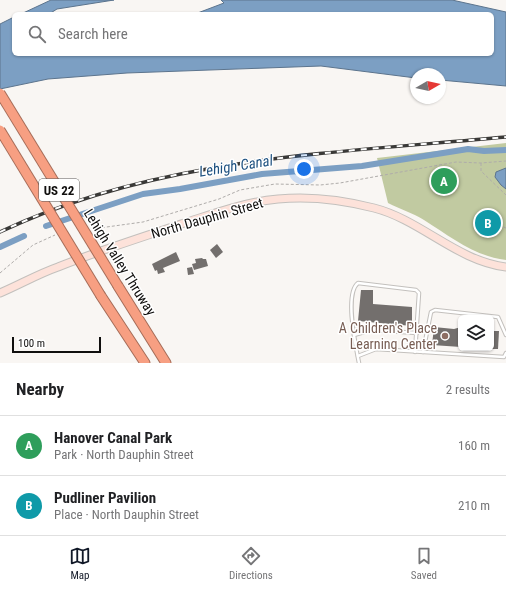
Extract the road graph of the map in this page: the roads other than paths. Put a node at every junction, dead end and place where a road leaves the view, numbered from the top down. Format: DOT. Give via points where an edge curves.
graph roads {
  1 [pos="0,93"];
  2 [pos="0,130"];
  3 [pos="506,267"];
  4 [pos="0,293"];
  5 [pos="417,333"];
  6 [pos="354,335"];
  7 [pos="506,335"];
  8 [pos="415,352"];
  9 [pos="424,352"];
  10 [pos="506,353"];
  11 [pos="358,356"];
  12 [pos="146,363"];
  13 [pos="166,363"];
  14 [pos="359,363"];
  1 -- 13 [label="highway, Lehigh Valley Thruway / US 22, bridge"];
  2 -- 12 [label="highway, US 22, bridge" via="101,296"];
  3 -- 4 [label="street, North Dauphin Street" via="474,259 411,222 387,212 349,203 294,198 248,204 112,246"];
  5 -- 6 [label="lane" via="371,330"];
  5 -- 6 [label="lane" via="419,293 416,290 358,283 352,296 351,309"];
  5 -- 8 [label="lane"];
  6 -- 11 [label="lane"];
  7 -- 9 [label="lane" via="498,317 435,310 431,312"];
  8 -- 9 [label="lane"];
  8 -- 11 [label="lane" via="376,350"];
  9 -- 10 [label="lane" via="504,357"];
  11 -- 14 [label="lane"];
}
